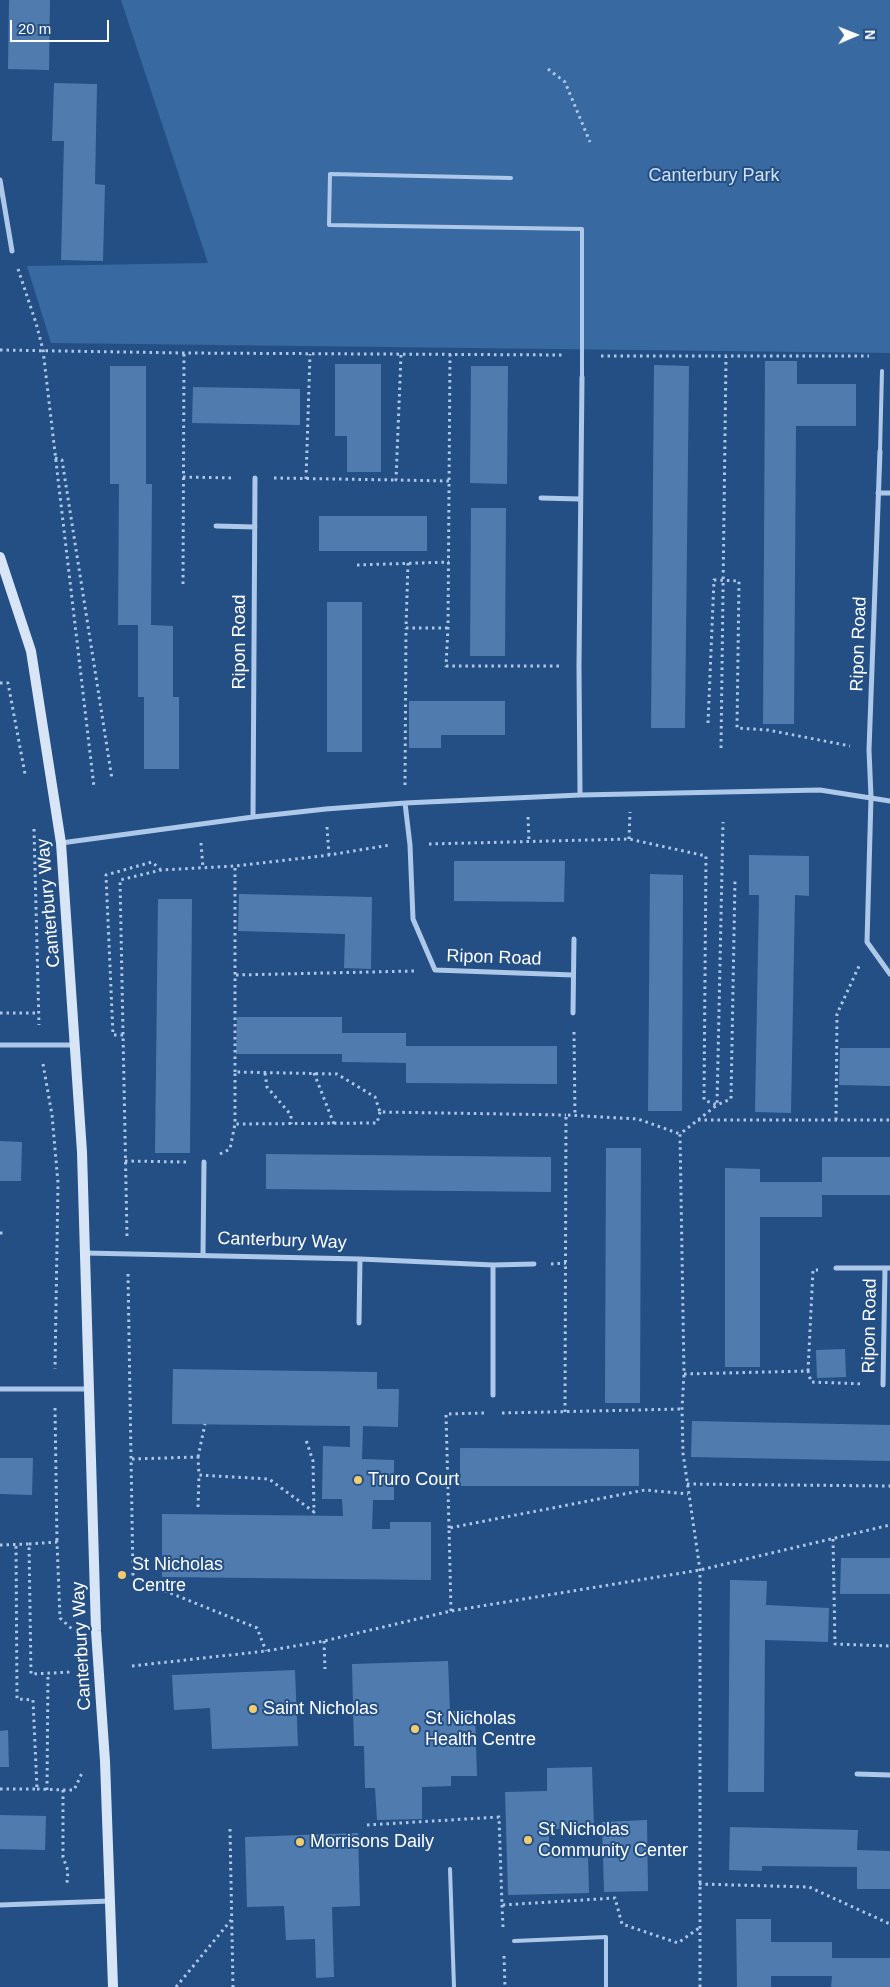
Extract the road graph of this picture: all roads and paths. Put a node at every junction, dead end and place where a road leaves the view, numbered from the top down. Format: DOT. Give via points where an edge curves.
graph roads {
  1 [pos="548,69"];
  2 [pos="590,142"];
  3 [pos="511,178"];
  4 [pos="0,180"];
  5 [pos="12,251"];
  6 [pos="0,350"];
  7 [pos="43,350"];
  8 [pos="184,353"];
  9 [pos="310,354"];
  10 [pos="450,354"];
  11 [pos="401,355"];
  12 [pos="582,356"];
  13 [pos="873,356"];
  14 [pos="726,357"];
  15 [pos="882,371"];
  16 [pos="582,377"];
  17 [pos="880,452"];
  18 [pos="55,458"];
  19 [pos="183,477"];
  20 [pos="255,478"];
  21 [pos="306,479"];
  22 [pos="396,480"];
  23 [pos="449,481"];
  24 [pos="878,493"];
  25 [pos="890,493"];
  26 [pos="541,498"];
  27 [pos="580,499"];
  28 [pos="216,526"];
  29 [pos="255,527"];
  30 [pos="0,557"];
  31 [pos="449,562"];
  32 [pos="408,563"];
  33 [pos="357,564"];
  34 [pos="724,581"];
  35 [pos="183,584"];
  36 [pos="406,628"];
  37 [pos="448,628"];
  38 [pos="579,666"];
  39 [pos="708,723"];
  40 [pos="722,748"];
  41 [pos="869,750"];
  42 [pos="112,779"];
  43 [pos="94,787"];
  44 [pos="631,794"];
  45 [pos="580,795"];
  46 [pos="871,797"];
  47 [pos="890,801"];
  48 [pos="405,803"];
  49 [pos="326,809"];
  50 [pos="253,817"];
  51 [pos="723,822"];
  52 [pos="198,826"];
  53 [pos="629,839"];
  54 [pos="62,843"];
  55 [pos="410,845"];
  56 [pos="329,855"];
  57 [pos="235,866"];
  58 [pos="204,868"];
  59 [pos="160,870"];
  60 [pos="735,879"];
  61 [pos="574,939"];
  62 [pos="869,944"];
  63 [pos="435,970"];
  64 [pos="890,974"];
  65 [pos="236,975"];
  66 [pos="573,975"];
  67 [pos="0,1013"];
  68 [pos="38,1013"];
  69 [pos="574,1013"];
  70 [pos="123,1035"];
  71 [pos="76,1044"];
  72 [pos="0,1045"];
  73 [pos="235,1072"];
  74 [pos="266,1073"];
  75 [pos="314,1074"];
  76 [pos="717,1105"];
  77 [pos="380,1112"];
  78 [pos="566,1115"];
  79 [pos="575,1116"];
  80 [pos="698,1120"];
  81 [pos="836,1120"];
  82 [pos="890,1120"];
  83 [pos="291,1124"];
  84 [pos="334,1124"];
  85 [pos="680,1134"];
  86 [pos="204,1162"];
  87 [pos="0,1233"];
  88 [pos="6,1234"];
  89 [pos="85,1253"];
  90 [pos="127,1254"];
  91 [pos="203,1254"];
  92 [pos="360,1259"];
  93 [pos="534,1264"];
  94 [pos="493,1265"];
  95 [pos="836,1268"];
  96 [pos="887,1268"];
  97 [pos="358,1323"];
  98 [pos="808,1371"];
  99 [pos="684,1374"];
  100 [pos="883,1385"];
  101 [pos="55,1388"];
  102 [pos="0,1389"];
  103 [pos="88,1389"];
  104 [pos="493,1395"];
  105 [pos="682,1409"];
  106 [pos="565,1412"];
  107 [pos="494,1413"];
  108 [pos="484,1414"];
  109 [pos="206,1424"];
  110 [pos="306,1440"];
  111 [pos="198,1457"];
  112 [pos="132,1459"];
  113 [pos="199,1475"];
  114 [pos="688,1484"];
  115 [pos="890,1486"];
  116 [pos="688,1494"];
  117 [pos="198,1507"];
  118 [pos="890,1525"];
  119 [pos="449,1528"];
  120 [pos="833,1538"];
  121 [pos="57,1542"];
  122 [pos="16,1544"];
  123 [pos="29,1544"];
  124 [pos="0,1545"];
  125 [pos="700,1570"];
  126 [pos="451,1611"];
  127 [pos="74,1631"];
  128 [pos="324,1641"];
  129 [pos="890,1646"];
  130 [pos="266,1651"];
  131 [pos="132,1666"];
  132 [pos="326,1669"];
  133 [pos="72,1672"];
  134 [pos="48,1673"];
  135 [pos="85,1767"];
  136 [pos="857,1774"];
  137 [pos="890,1776"];
  138 [pos="0,1789"];
  139 [pos="37,1789"];
  140 [pos="47,1790"];
  141 [pos="63,1790"];
  142 [pos="367,1825"];
  143 [pos="230,1829"];
  144 [pos="450,1869"];
  145 [pos="699,1884"];
  146 [pos="110,1901"];
  147 [pos="67,1902"];
  148 [pos="0,1905"];
  149 [pos="232,1918"];
  150 [pos="890,1924"];
  151 [pos="699,1928"];
  152 [pos="514,1941"];
  153 [pos="113,1987"];
  154 [pos="176,1987"];
  155 [pos="234,1987"];
  156 [pos="454,1987"];
  157 [pos="606,1987"];
  158 [pos="700,1987"];
  1 -- 2 [label="path" via="565,82"];
  3 -- 12 [label="lane" via="330,174 330,225 582,229"];
  4 -- 5 [label="street"];
  5 -- 7 [label="path"];
  6 -- 7 [label="path"];
  7 -- 8 [label="path"];
  7 -- 18 [label="path"];
  8 -- 9 [label="path"];
  8 -- 19 [label="path"];
  9 -- 11 [label="path"];
  9 -- 21 [label="path"];
  10 -- 11 [label="path"];
  10 -- 12 [label="path"];
  10 -- 23 [label="path"];
  11 -- 22 [label="path"];
  12 -- 14 [label="path"];
  12 -- 16 [label="lane"];
  13 -- 14 [label="path"];
  14 -- 34 [label="path"];
  15 -- 17 [label="lane"];
  16 -- 27 [label="street"];
  17 -- 24 [label="street, Ripon Road"];
  18 -- 42 [label="path" via="62,460"];
  18 -- 43 [label="path"];
  19 -- 20 [label="path"];
  19 -- 35 [label="path"];
  20 -- 21 [label="path"];
  20 -- 29 [label="street, Ripon Road"];
  21 -- 22 [label="path"];
  22 -- 23 [label="path"];
  23 -- 31 [label="path"];
  24 -- 25 [label="street"];
  24 -- 41 [label="street, Ripon Road"];
  26 -- 27 [label="street"];
  27 -- 38 [label="street"];
  28 -- 29 [label="street"];
  29 -- 50 [label="street, Ripon Road"];
  30 -- 54 [label="street, Canterbury Way" via="31,651"];
  31 -- 32 [label="path"];
  31 -- 37 [label="path"];
  32 -- 33 [label="path"];
  32 -- 36 [label="path"];
  34 -- 39 [label="path" via="714,580"];
  34 -- 40 [label="path"];
  34 -- 41 [label="path" via="739,581 737,728 768,730"];
  36 -- 37 [label="path"];
  36 -- 48 [label="path"];
  37 -- 38 [label="path" via="446,666"];
  38 -- 45 [label="street"];
  41 -- 46 [label="street, Ripon Road"];
  44 -- 45 [label="street"];
  44 -- 46 [label="street" via="820,790"];
  44 -- 53 [label="path"];
  45 -- 48 [label="street"];
  46 -- 47 [label="street"];
  46 -- 62 [label="street, Ripon Road"];
  48 -- 49 [label="street"];
  48 -- 55 [label="street, Ripon Road"];
  49 -- 50 [label="street"];
  49 -- 56 [label="path"];
  50 -- 52 [label="street"];
  51 -- 76 [label="path"];
  52 -- 54 [label="street"];
  52 -- 58 [label="path"];
  53 -- 55 [label="path"];
  53 -- 76 [label="path" via="706,856 704,1100"];
  54 -- 71 [label="street, Canterbury Way"];
  55 -- 56 [label="path" via="389,845"];
  55 -- 63 [label="street, Ripon Road" via="413,919"];
  56 -- 57 [label="path"];
  57 -- 58 [label="path"];
  57 -- 65 [label="path"];
  58 -- 59 [label="path"];
  59 -- 70 [label="path" via="120,880"];
  59 -- 70 [label="path" via="152,862 106,875 113,1035"];
  60 -- 76 [label="path" via="732,1099"];
  61 -- 66 [label="street"];
  62 -- 64 [label="street"];
  62 -- 81 [label="path" via="837,1014"];
  63 -- 65 [label="path"];
  63 -- 66 [label="street, Ripon Road"];
  65 -- 73 [label="path"];
  66 -- 69 [label="street"];
  67 -- 68 [label="path"];
  69 -- 79 [label="path"];
  70 -- 90 [label="path"];
  71 -- 72 [label="street"];
  71 -- 89 [label="street, Canterbury Way"];
  73 -- 74 [label="path"];
  73 -- 83 [label="path" via="235,1124"];
  74 -- 75 [label="path"];
  74 -- 83 [label="path" via="267,1087 291,1115"];
  75 -- 77 [label="path" via="336,1074 375,1097"];
  75 -- 84 [label="path"];
  76 -- 80 [label="path"];
  77 -- 78 [label="path"];
  77 -- 84 [label="path" via="376,1124"];
  78 -- 79 [label="path"];
  78 -- 106 [label="path"];
  79 -- 85 [label="path" via="638,1118"];
  80 -- 81 [label="path"];
  80 -- 85 [label="path"];
  81 -- 82 [label="path"];
  83 -- 84 [label="path"];
  85 -- 99 [label="path"];
  86 -- 91 [label="street, Canterbury Way"];
  87 -- 88 [label="path"];
  89 -- 90 [label="street, Canterbury Way"];
  89 -- 103 [label="street, Canterbury Way"];
  90 -- 91 [label="street, Canterbury Way"];
  90 -- 112 [label="path"];
  91 -- 92 [label="street, Canterbury Way"];
  92 -- 94 [label="street, Canterbury Way"];
  92 -- 97 [label="street, Canterbury Way"];
  93 -- 94 [label="street, Canterbury Way"];
  94 -- 104 [label="street"];
  95 -- 96 [label="street, Ripon Road"];
  95 -- 98 [label="path" via="813,1270"];
  96 -- 100 [label="street, Ripon Road"];
  98 -- 99 [label="path"];
  98 -- 100 [label="path" via="811,1382"];
  99 -- 105 [label="path"];
  101 -- 102 [label="street"];
  101 -- 103 [label="street"];
  101 -- 121 [label="path"];
  103 -- 146 [label="street, Canterbury Way"];
  105 -- 106 [label="path"];
  105 -- 114 [label="path" via="683,1453"];
  106 -- 107 [label="path"];
  108 -- 119 [label="path" via="446,1414"];
  109 -- 111 [label="path"];
  110 -- 113 [label="path" via="313,1461 314,1512 269,1479"];
  111 -- 112 [label="path"];
  111 -- 113 [label="path"];
  112 -- 130 [label="path" via="133,1578 257,1628"];
  113 -- 117 [label="path"];
  114 -- 115 [label="path"];
  114 -- 116 [label="path"];
  116 -- 119 [label="path" via="645,1490"];
  116 -- 125 [label="path"];
  118 -- 120 [label="path"];
  119 -- 126 [label="path"];
  120 -- 125 [label="path"];
  120 -- 129 [label="path" via="835,1644"];
  121 -- 123 [label="path"];
  121 -- 127 [label="path" via="60,1618"];
  122 -- 123 [label="path"];
  122 -- 124 [label="path"];
  122 -- 139 [label="path" via="17,1699 34,1700"];
  123 -- 134 [label="path" via="31,1674"];
  125 -- 126 [label="path"];
  125 -- 145 [label="path"];
  126 -- 128 [label="path"];
  128 -- 130 [label="path"];
  128 -- 132 [label="path"];
  130 -- 131 [label="path"];
  133 -- 134 [label="path"];
  134 -- 140 [label="path"];
  135 -- 141 [label="path" via="74,1790"];
  136 -- 137 [label="street"];
  138 -- 139 [label="path"];
  139 -- 140 [label="path"];
  140 -- 141 [label="path"];
  141 -- 147 [label="path"];
  142 -- 151 [label="path" via="499,1817 502,1905 615,1898 622,1924 678,1943"];
  143 -- 149 [label="path"];
  144 -- 156 [label="lane"];
  145 -- 150 [label="path" via="809,1887"];
  145 -- 151 [label="path"];
  146 -- 147 [label="street"];
  146 -- 153 [label="street, Canterbury Way"];
  147 -- 148 [label="street"];
  149 -- 154 [label="path"];
  149 -- 155 [label="path"];
  151 -- 158 [label="path"];
  152 -- 157 [label="lane" via="606,1937"];
}
